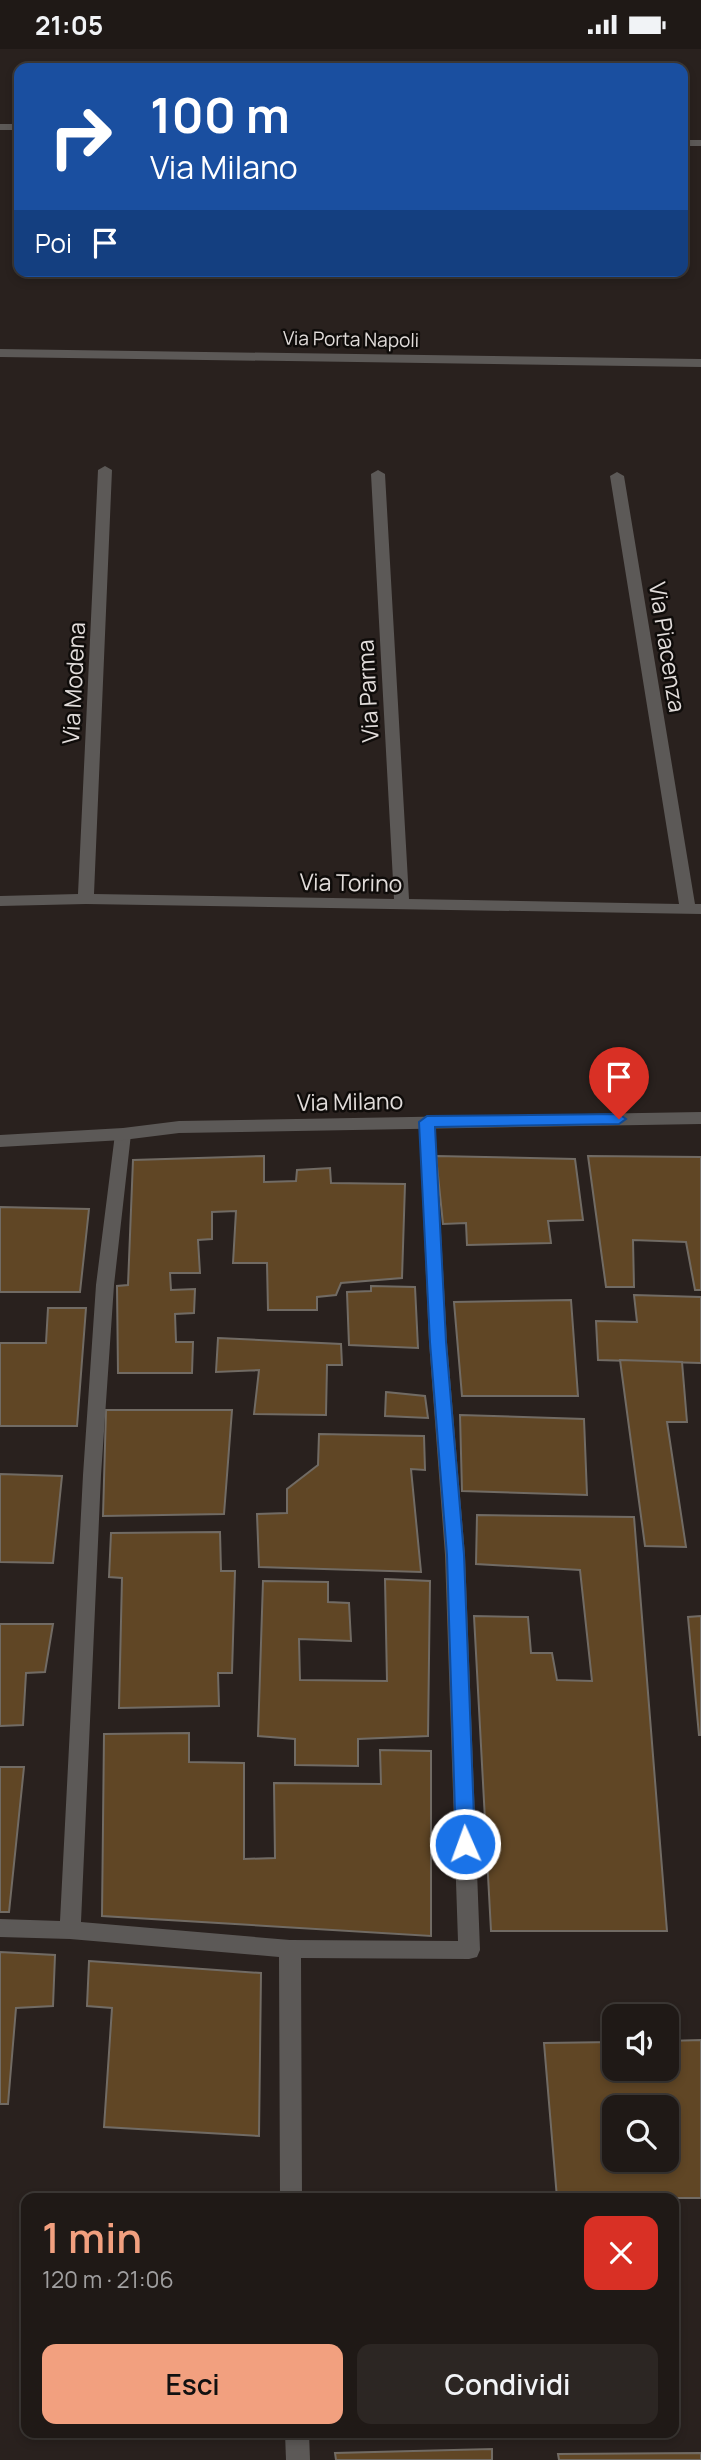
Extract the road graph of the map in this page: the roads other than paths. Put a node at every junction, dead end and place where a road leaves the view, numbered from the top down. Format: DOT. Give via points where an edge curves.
graph roads {
  1 [pos="0,353"];
  2 [pos="701,363"];
  3 [pos="105,470"];
  4 [pos="378,474"];
  5 [pos="617,476"];
  6 [pos="86,899"];
  7 [pos="0,901"];
  8 [pos="402,906"];
  9 [pos="695,909"];
  10 [pos="701,1118"];
  11 [pos="427,1122"];
  12 [pos="122,1134"];
  13 [pos="0,1141"];
  14 [pos="0,1928"];
  15 [pos="70,1930"];
  16 [pos="290,1949"];
  17 [pos="291,2193"];
  18 [pos="297,2438"];
  19 [pos="298,2460"];
  1 -- 2 [label="street, Via Porta Napoli"];
  3 -- 6 [label="street, Via Modena"];
  4 -- 8 [label="street, Via Parma"];
  5 -- 9 [label="street, Via Piacenza"];
  6 -- 7 [label="street, Via Torino"];
  6 -- 8 [label="street, Via Torino"];
  8 -- 9 [label="street, Via Torino"];
  10 -- 11 [label="street, Via Milano"];
  11 -- 12 [label="street, Via Milano" via="179,1127"];
  11 -- 16 [label="street" via="438,1342 456,1555 469,1949"];
  12 -- 13 [label="street, Via Milano"];
  12 -- 15 [label="street" via="105,1285 94,1448"];
  14 -- 15 [label="street"];
  15 -- 16 [label="street"];
  16 -- 17 [label="street"];
  18 -- 19 [label="street"];
}
